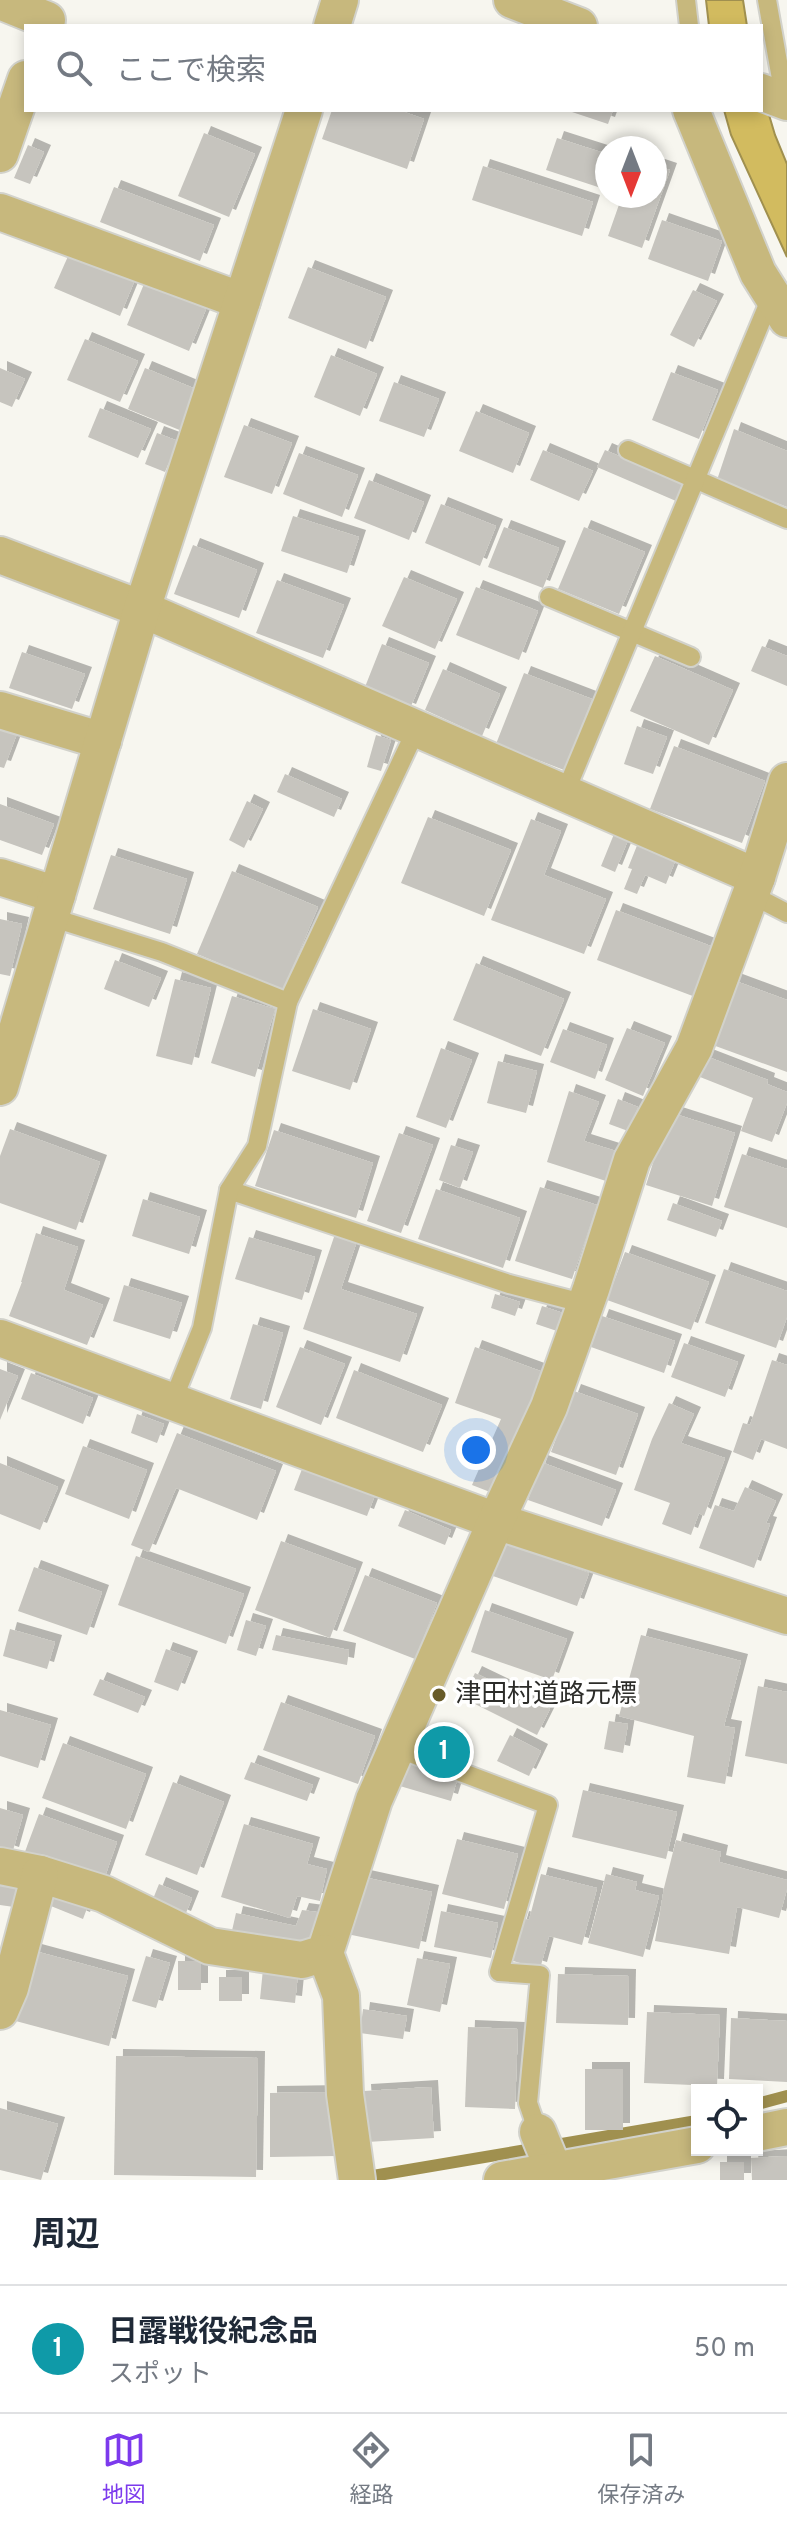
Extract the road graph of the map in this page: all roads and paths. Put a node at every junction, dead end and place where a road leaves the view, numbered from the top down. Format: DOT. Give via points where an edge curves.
graph roads {
  1 [pos="340,0"];
  2 [pos="512,0"];
  3 [pos="686,0"];
  4 [pos="767,0"];
  5 [pos="0,1"];
  6 [pos="52,24"];
  7 [pos="333,24"];
  8 [pos="574,24"];
  9 [pos="689,24"];
  10 [pos="24,85"];
  11 [pos="778,98"];
  12 [pos="302,112"];
  13 [pos="692,112"];
  14 [pos="0,154"];
  15 [pos="0,212"];
  16 [pos="242,301"];
  17 [pos="780,307"];
  18 [pos="628,450"];
  19 [pos="695,481"];
  20 [pos="787,519"];
  21 [pos="0,555"];
  22 [pos="549,597"];
  23 [pos="142,609"];
  24 [pos="632,633"];
  25 [pos="691,657"];
  26 [pos="0,710"];
  27 [pos="417,728"];
  28 [pos="103,741"];
  29 [pos="787,781"];
  30 [pos="565,793"];
  31 [pos="0,877"];
  32 [pos="753,885"];
  33 [pos="54,906"];
  34 [pos="787,913"];
  35 [pos="288,1002"];
  36 [pos="0,1087"];
  37 [pos="229,1190"];
  38 [pos="586,1304"];
  39 [pos="0,1338"];
  40 [pos="173,1400"];
  41 [pos="496,1521"];
  42 [pos="787,1616"];
  43 [pos="397,1748"];
  44 [pos="0,1866"];
  45 [pos="40,1874"];
  46 [pos="325,1953"];
  47 [pos="0,2011"];
  48 [pos="787,2127"];
  49 [pos="538,2132"];
  50 [pos="763,2132"];
  51 [pos="691,2146"];
  52 [pos="356,2172"];
  53 [pos="575,2173"];
  54 [pos="502,2180"];
  1 -- 7 [label="street"];
  2 -- 8 [label="street"];
  3 -- 9 [label="lane"];
  4 -- 11 [label="lane"];
  5 -- 6 [label="street"];
  10 -- 14 [label="street"];
  12 -- 16 [label="street"];
  13 -- 17 [label="street" via="758,273"];
  15 -- 16 [label="street"];
  16 -- 23 [label="street"];
  17 -- 19 [label="lane"];
  18 -- 19 [label="lane"];
  19 -- 20 [label="lane"];
  19 -- 24 [label="lane"];
  21 -- 23 [label="street"];
  22 -- 24 [label="lane"];
  23 -- 27 [label="street"];
  23 -- 28 [label="street"];
  24 -- 25 [label="lane"];
  24 -- 30 [label="lane"];
  26 -- 28 [label="street"];
  27 -- 30 [label="street"];
  27 -- 35 [label="lane"];
  28 -- 33 [label="street"];
  29 -- 32 [label="street"];
  30 -- 32 [label="street"];
  31 -- 33 [label="street"];
  32 -- 34 [label="lane"];
  32 -- 38 [label="street" via="694,1048 632,1160"];
  33 -- 35 [label="lane"];
  33 -- 36 [label="street"];
  35 -- 37 [label="lane" via="257,1146"];
  37 -- 38 [label="lane" via="509,1284"];
  37 -- 40 [label="lane" via="202,1328"];
  38 -- 41 [label="street" via="549,1407"];
  39 -- 40 [label="street"];
  40 -- 41 [label="street"];
  41 -- 42 [label="street"];
  41 -- 43 [label="street"];
  43 -- 46 [label="street" via="374,1800"];
  43 -- 49 [label="lane" via="548,1805 499,1972 540,1975 528,2103"];
  44 -- 45 [label="street"];
  45 -- 46 [label="street" via="104,1894 210,1946 302,1960"];
  45 -- 47 [label="street"];
  46 -- 52 [label="street" via="341,1996 345,2094"];
  48 -- 50 [label="street"];
  49 -- 53 [label="street"];
  51 -- 53 [label="street"];
  53 -- 54 [label="street"];
}
